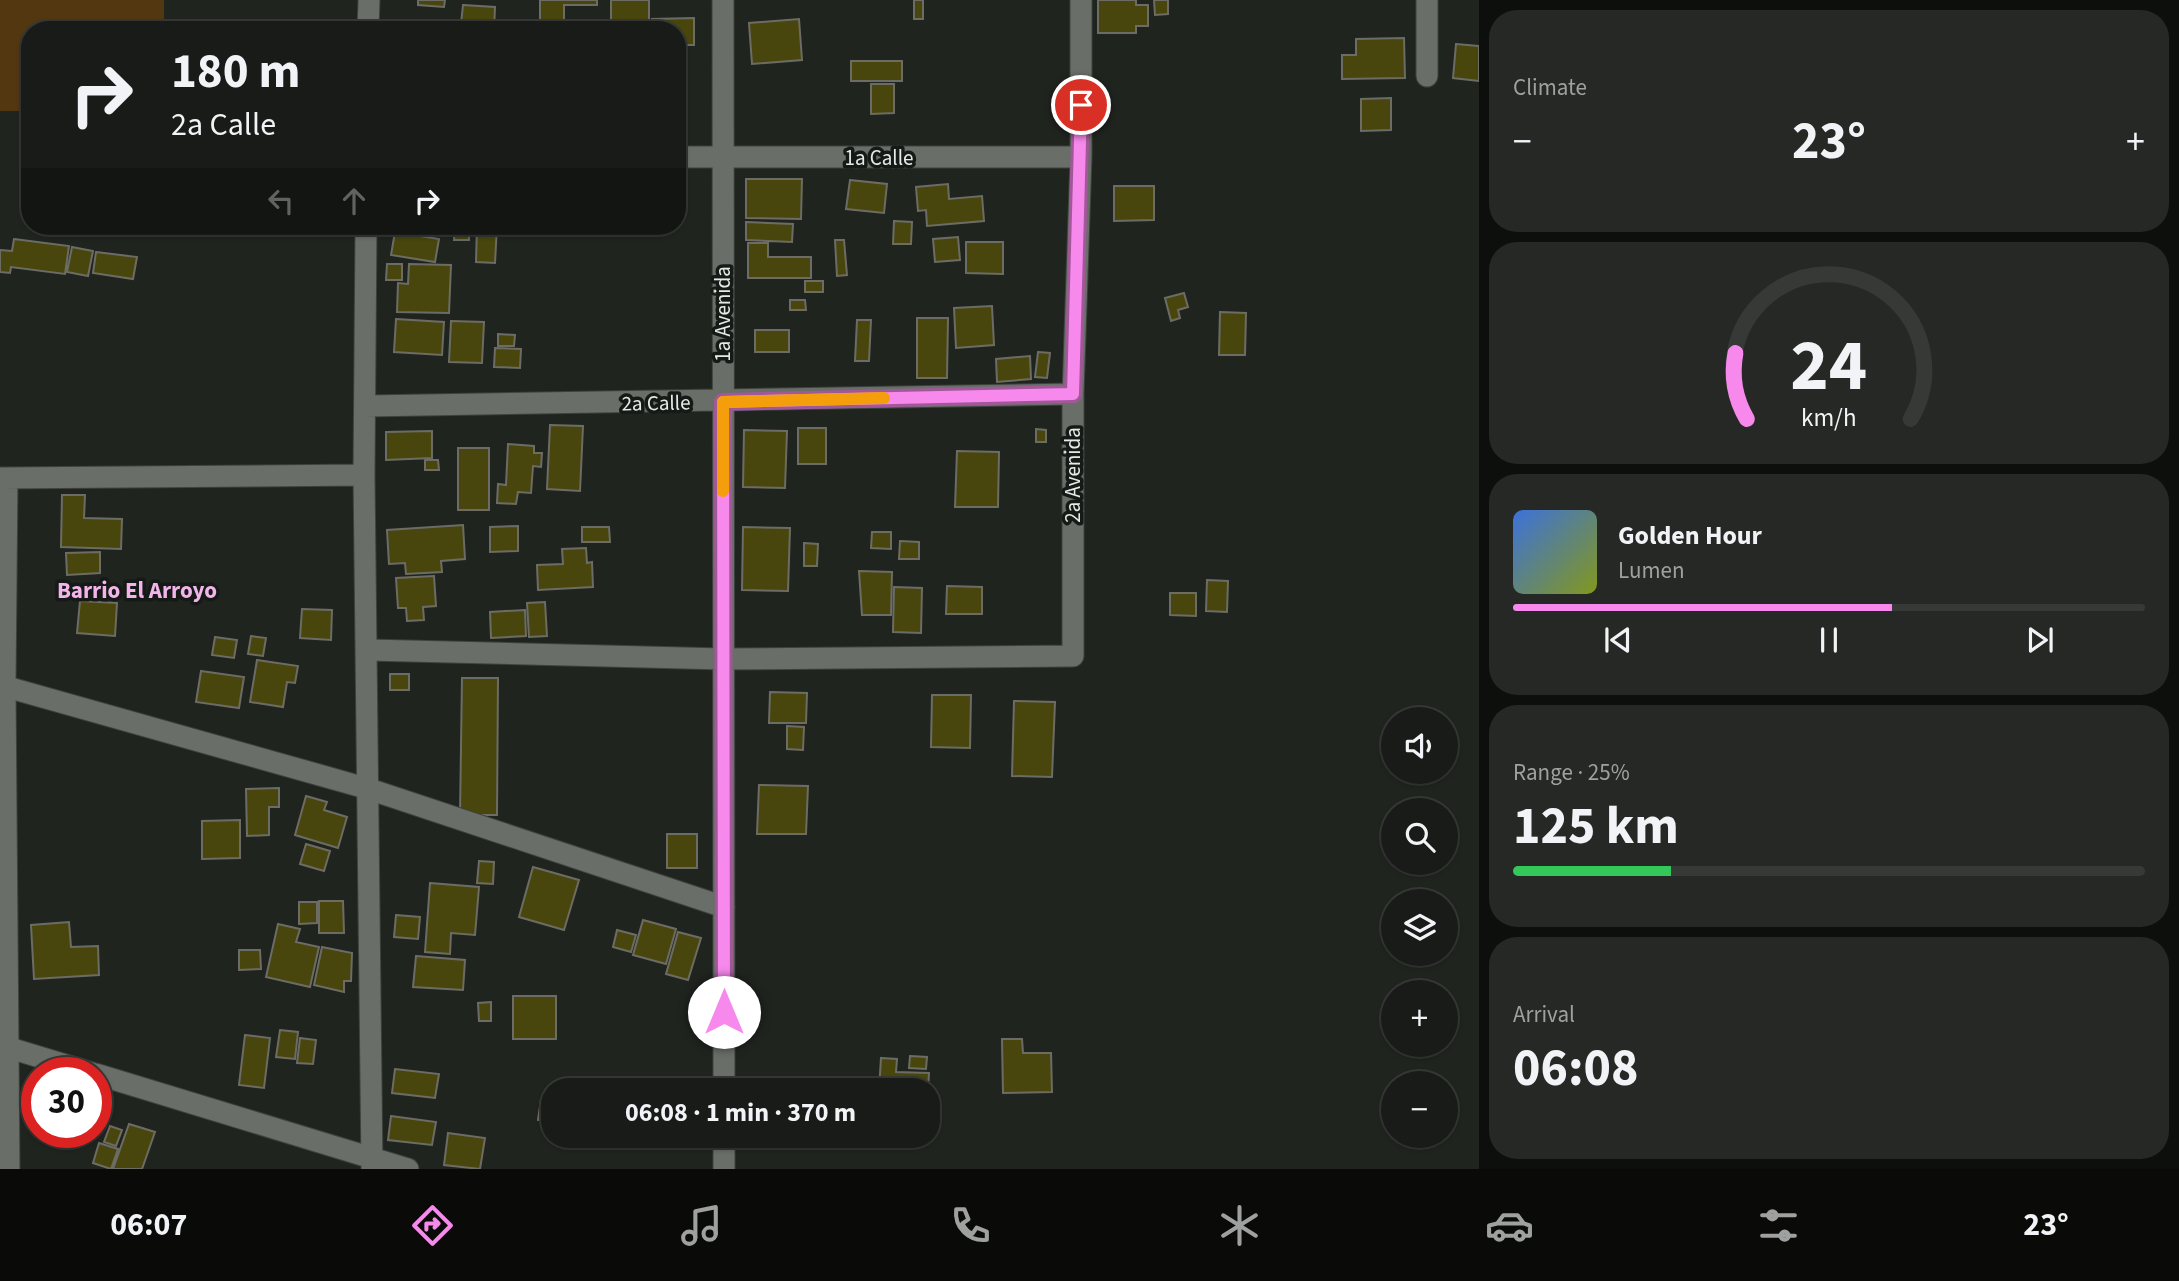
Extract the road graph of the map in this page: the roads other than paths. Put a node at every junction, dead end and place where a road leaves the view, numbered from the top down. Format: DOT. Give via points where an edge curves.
graph roads {
  1 [pos="369,0"];
  2 [pos="723,0"];
  3 [pos="1081,0"];
  4 [pos="1427,0"];
  5 [pos="368,21"];
  6 [pos="1427,76"];
  7 [pos="686,157"];
  8 [pos="1081,157"];
  9 [pos="723,158"];
  10 [pos="366,235"];
  11 [pos="1073,394"];
  12 [pos="723,402"];
  13 [pos="366,406"];
  14 [pos="365,475"];
  15 [pos="4,479"];
  16 [pos="368,650"];
  17 [pos="723,659"];
  18 [pos="2,686"];
  19 [pos="369,789"];
  20 [pos="724,906"];
  21 [pos="5,1046"];
  22 [pos="41,1057"];
  23 [pos="724,1078"];
  24 [pos="112,1079"];
  25 [pos="724,1148"];
  26 [pos="372,1164"];
  27 [pos="9,1169"];
  28 [pos="408,1169"];
  29 [pos="724,1169"];
  1 -- 5 [label="street"];
  2 -- 9 [label="street, 1a Avenida"];
  3 -- 8 [label="street, 2a Avenida"];
  4 -- 6 [label="street"];
  7 -- 9 [label="street, 1a Calle"];
  8 -- 9 [label="street, 1a Calle"];
  8 -- 11 [label="street, 2a Avenida"];
  9 -- 12 [label="street, 1a Avenida"];
  10 -- 13 [label="street"];
  11 -- 12 [label="street, 2a Calle"];
  11 -- 17 [label="street, 2a Avenida" via="1073,656"];
  12 -- 13 [label="street, 2a Calle"];
  12 -- 17 [label="street, 1a Avenida"];
  13 -- 14 [label="street"];
  14 -- 15 [label="street"];
  14 -- 16 [label="street"];
  15 -- 18 [label="street"];
  16 -- 17 [label="street"];
  16 -- 19 [label="street"];
  17 -- 20 [label="street, 1a Avenida"];
  18 -- 19 [label="street"];
  18 -- 21 [label="street"];
  19 -- 20 [label="street"];
  19 -- 26 [label="street"];
  20 -- 23 [label="street, 1a Avenida"];
  21 -- 22 [label="street"];
  21 -- 27 [label="street"];
  24 -- 26 [label="street"];
  25 -- 29 [label="street"];
  26 -- 28 [label="street"];
}
